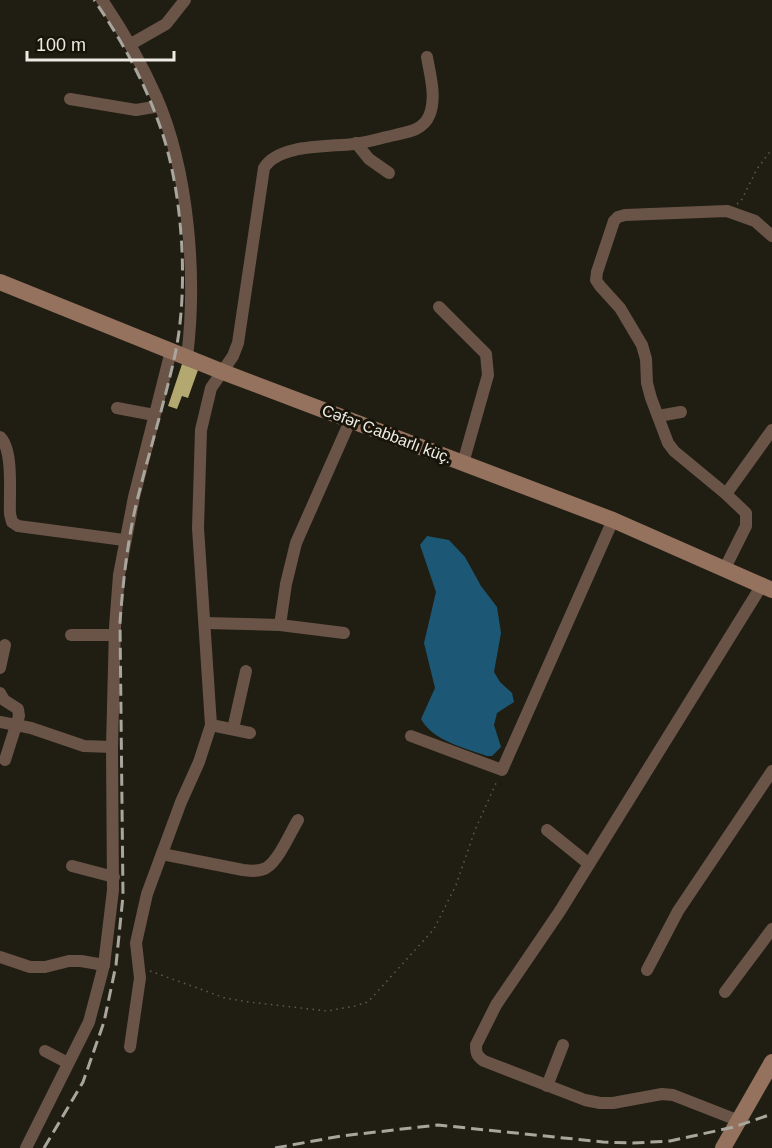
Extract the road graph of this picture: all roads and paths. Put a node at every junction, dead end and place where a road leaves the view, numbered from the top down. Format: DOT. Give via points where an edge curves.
graph roads {
  1 [pos="102,0"];
  2 [pos="185,0"];
  3 [pos="131,44"];
  4 [pos="427,57"];
  5 [pos="70,99"];
  6 [pos="160,106"];
  7 [pos="356,143"];
  8 [pos="772,149"];
  9 [pos="389,173"];
  10 [pos="727,212"];
  11 [pos="772,236"];
  12 [pos="0,282"];
  13 [pos="439,307"];
  14 [pos="179,354"];
  15 [pos="223,372"];
  16 [pos="117,408"];
  17 [pos="681,412"];
  18 [pos="154,415"];
  19 [pos="658,416"];
  20 [pos="351,419"];
  21 [pos="772,430"];
  22 [pos="0,437"];
  23 [pos="463,463"];
  24 [pos="726,494"];
  25 [pos="613,520"];
  26 [pos="124,540"];
  27 [pos="725,568"];
  28 [pos="767,587"];
  29 [pos="205,623"];
  30 [pos="280,625"];
  31 [pos="344,633"];
  32 [pos="71,635"];
  33 [pos="114,635"];
  34 [pos="5,645"];
  35 [pos="0,669"];
  36 [pos="246,671"];
  37 [pos="0,693"];
  38 [pos="0,722"];
  39 [pos="15,725"];
  40 [pos="211,725"];
  41 [pos="233,729"];
  42 [pos="250,733"];
  43 [pos="411,736"];
  44 [pos="112,747"];
  45 [pos="5,760"];
  46 [pos="502,770"];
  47 [pos="772,771"];
  48 [pos="298,820"];
  49 [pos="548,830"];
  50 [pos="162,854"];
  51 [pos="589,864"];
  52 [pos="72,866"];
  53 [pos="114,877"];
  54 [pos="772,929"];
  55 [pos="0,957"];
  56 [pos="104,965"];
  57 [pos="139,967"];
  58 [pos="647,970"];
  59 [pos="725,992"];
  60 [pos="563,1045"];
  61 [pos="130,1047"];
  62 [pos="45,1051"];
  63 [pos="772,1062"];
  64 [pos="68,1064"];
  65 [pos="547,1086"];
  66 [pos="737,1120"];
  67 [pos="26,1148"];
  68 [pos="723,1148"];
  1 -- 3 [label="street"];
  2 -- 3 [label="street" via="166,24"];
  3 -- 6 [label="street"];
  4 -- 7 [label="street" via="433,104 423,125"];
  5 -- 6 [label="street" via="136,110"];
  6 -- 14 [label="street" via="174,146 185,207 191,306"];
  7 -- 9 [label="street" via="369,159"];
  7 -- 15 [label="street" via="304,148 268,161 238,343"];
  8 -- 10 [label="path" via="741,201"];
  10 -- 11 [label="street" via="755,221"];
  10 -- 19 [label="street" via="625,215 614,221 610,231 596,280 620,308 642,345 647,383"];
  12 -- 14 [label="street, Cəfər Cabbarlı küç."];
  13 -- 23 [label="street" via="486,354 488,375"];
  14 -- 15 [label="street, Cəfər Cabbarlı küç."];
  14 -- 18 [label="street"];
  15 -- 20 [label="street, Cəfər Cabbarlı küç."];
  15 -- 29 [label="street" via="207,397 201,430 198,528"];
  16 -- 18 [label="street"];
  17 -- 19 [label="street"];
  18 -- 26 [label="street"];
  19 -- 24 [label="street" via="674,452"];
  20 -- 23 [label="street, Cəfər Cabbarlı küç."];
  20 -- 30 [label="street" via="296,543"];
  21 -- 24 [label="street"];
  22 -- 26 [label="street" via="8,452 12,522"];
  23 -- 25 [label="street, Cəfər Cabbarlı küç."];
  24 -- 27 [label="street" via="742,507 747,519"];
  25 -- 27 [label="street, Cəfər Cabbarlı küç."];
  25 -- 46 [label="street"];
  26 -- 33 [label="street"];
  27 -- 28 [label="street, Cəfər Cabbarlı küç."];
  28 -- 51 [label="street"];
  29 -- 30 [label="street"];
  29 -- 40 [label="street"];
  30 -- 31 [label="street"];
  32 -- 33 [label="street"];
  33 -- 44 [label="street"];
  34 -- 35 [label="street"];
  36 -- 41 [label="street"];
  37 -- 39 [label="street" via="18,709"];
  38 -- 39 [label="street"];
  39 -- 44 [label="street" via="84,746"];
  39 -- 45 [label="street"];
  40 -- 41 [label="street"];
  40 -- 50 [label="street"];
  41 -- 42 [label="street"];
  43 -- 46 [label="street"];
  44 -- 53 [label="street"];
  46 -- 57 [label="path" via="434,929 368,1002 327,1011 249,1002 225,998"];
  47 -- 58 [label="street" via="678,911"];
  48 -- 50 [label="street" via="273,862 257,871"];
  49 -- 51 [label="street"];
  50 -- 57 [label="street" via="138,934"];
  51 -- 65 [label="street" via="496,1005 476,1045 477,1057"];
  52 -- 53 [label="street"];
  53 -- 56 [label="street"];
  54 -- 59 [label="street"];
  55 -- 56 [label="street" via="30,967 69,961"];
  56 -- 64 [label="street" via="88,1022"];
  57 -- 61 [label="street"];
  60 -- 65 [label="street"];
  62 -- 64 [label="street"];
  63 -- 66 [label="street"];
  64 -- 67 [label="street"];
  65 -- 66 [label="street" via="585,1100 613,1103 673,1095"];
  66 -- 68 [label="street"];
}
